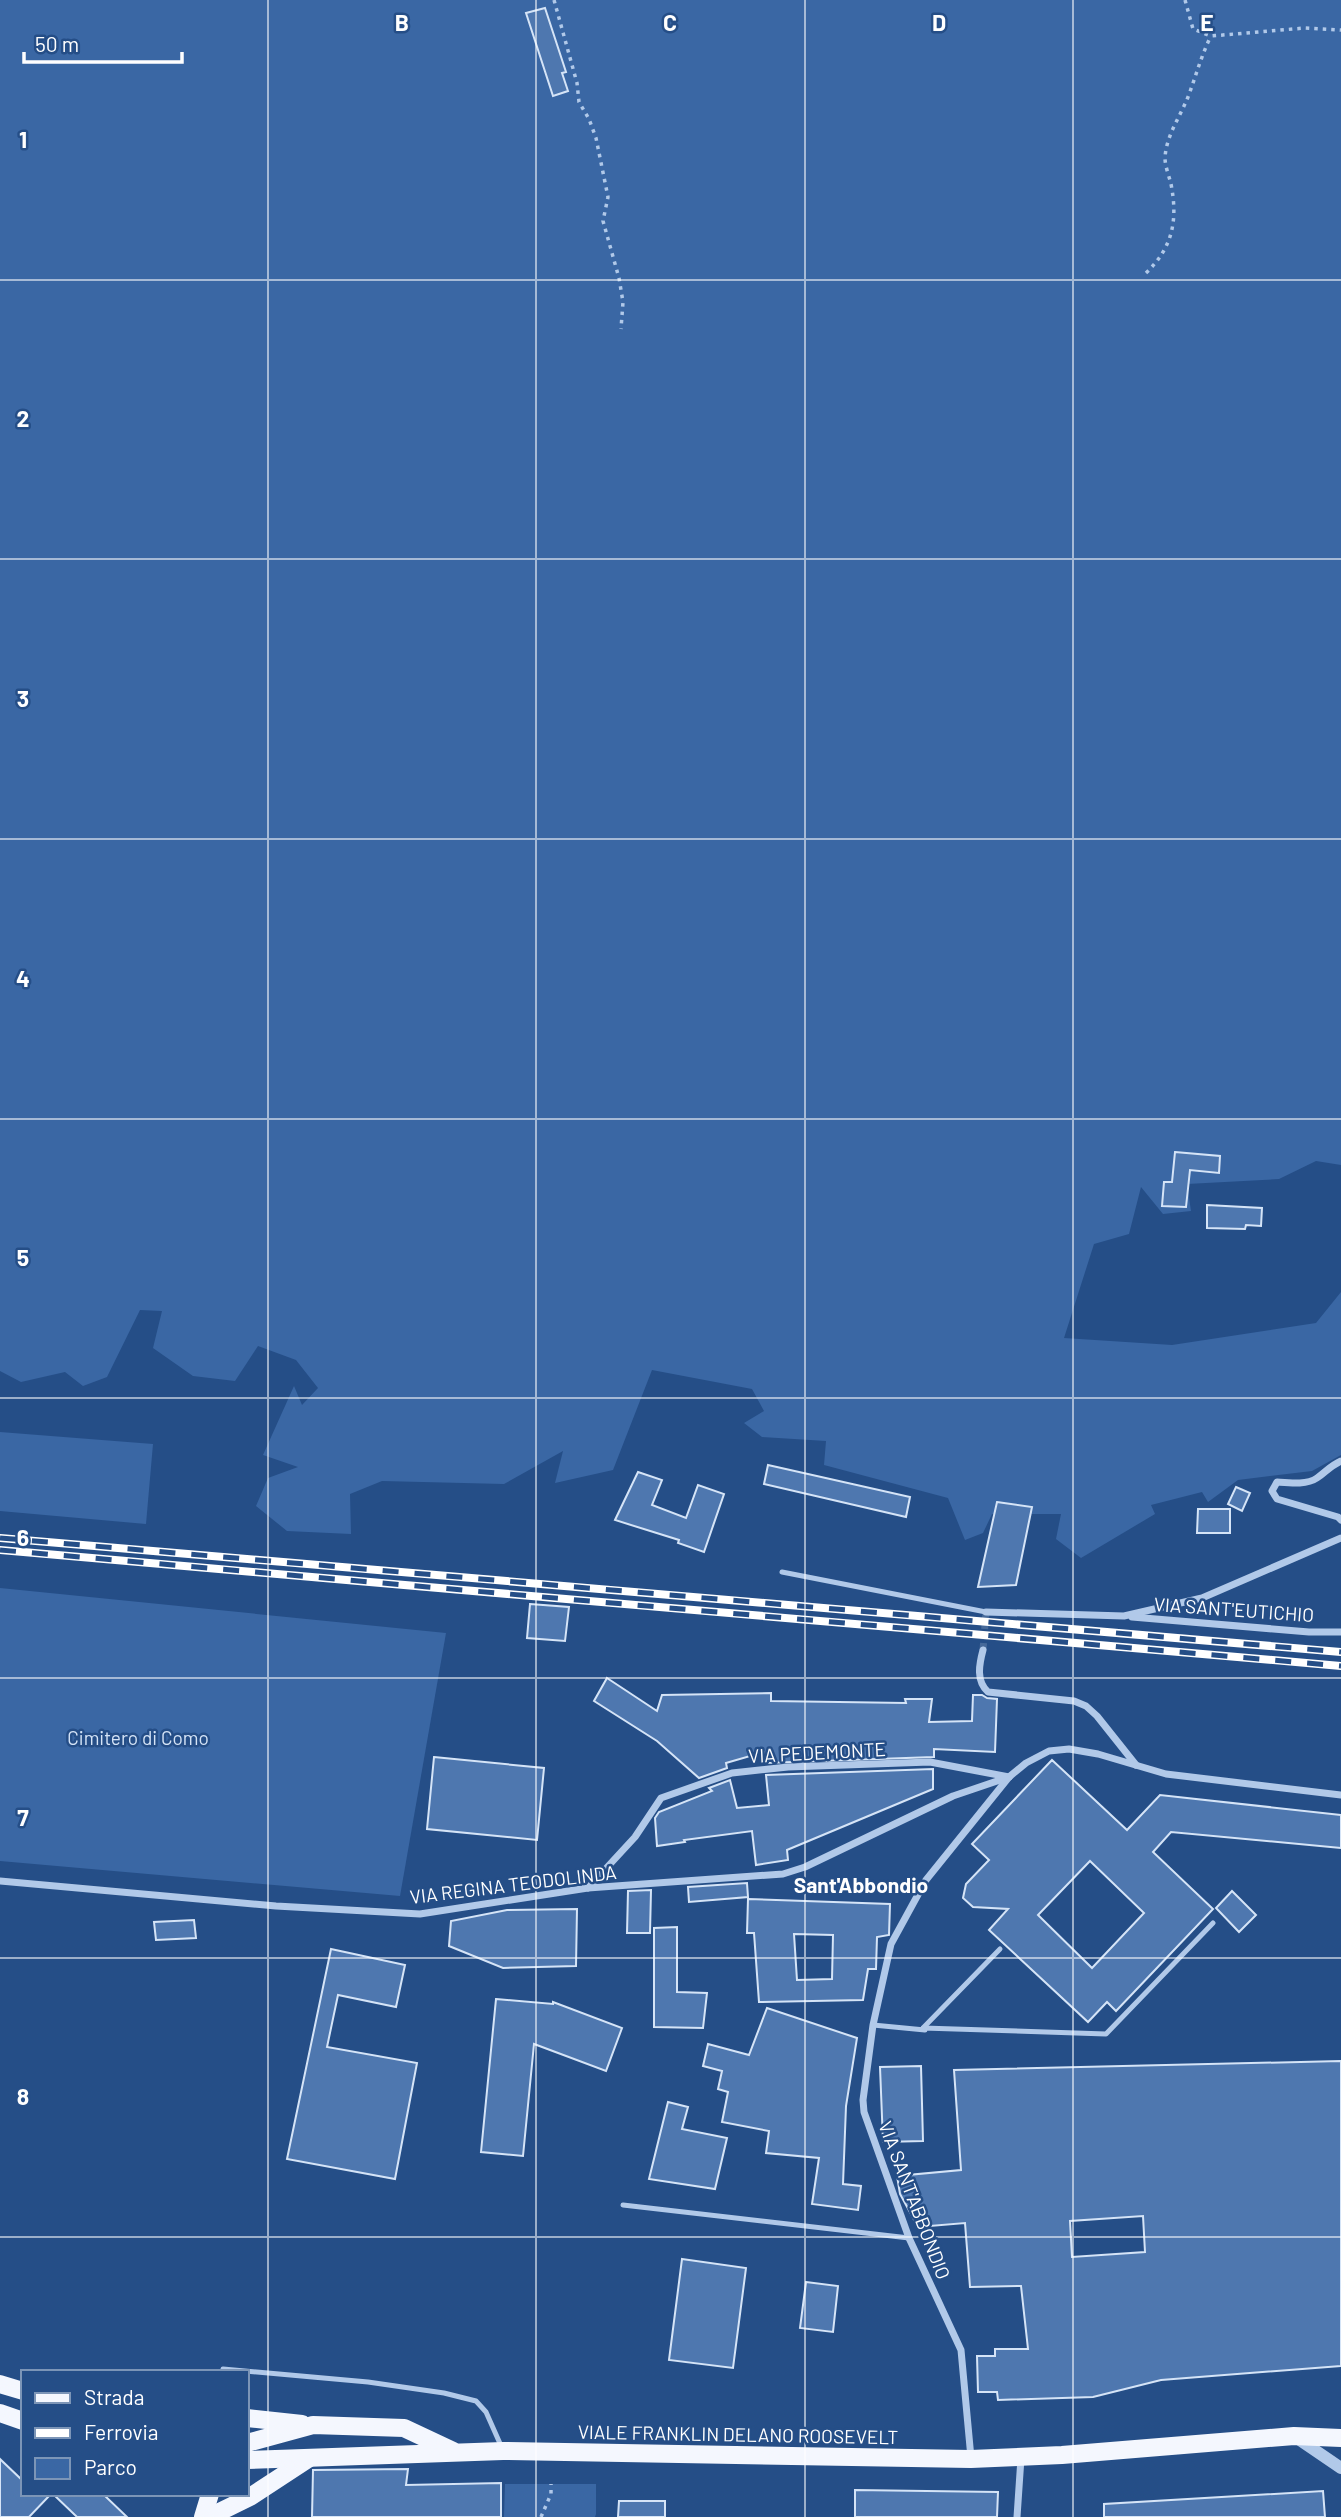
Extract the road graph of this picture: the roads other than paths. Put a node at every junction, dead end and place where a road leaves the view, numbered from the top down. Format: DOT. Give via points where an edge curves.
graph roads {
  1 [pos="1341,1461"];
  2 [pos="1341,1520"];
  3 [pos="1341,1538"];
  4 [pos="782,1572"];
  5 [pos="986,1612"];
  6 [pos="1124,1616"];
  7 [pos="1341,1632"];
  8 [pos="982,1654"];
  9 [pos="1137,1766"];
  10 [pos="1009,1777"];
  11 [pos="1341,1795"];
  12 [pos="0,1881"];
  13 [pos="589,1888"];
  14 [pos="1213,1923"];
  15 [pos="1000,1949"];
  16 [pos="873,2025"];
  17 [pos="923,2028"];
  18 [pos="623,2206"];
  19 [pos="909,2238"];
  20 [pos="223,2369"];
  21 [pos="234,2370"];
  22 [pos="248,2371"];
  23 [pos="0,2384"];
  24 [pos="21,2390"];
  25 [pos="0,2413"];
  26 [pos="248,2418"];
  27 [pos="21,2420"];
  28 [pos="313,2425"];
  29 [pos="1294,2436"];
  30 [pos="1341,2438"];
  31 [pos="248,2444"];
  32 [pos="454,2451"];
  33 [pos="503,2451"];
  34 [pos="1021,2458"];
  35 [pos="308,2459"];
  36 [pos="971,2459"];
  37 [pos="248,2460"];
  38 [pos="1341,2468"];
  39 [pos="209,2496"];
  40 [pos="203,2517"];
  41 [pos="209,2517"];
  42 [pos="1017,2517"];
  1 -- 2 [label="street" via="1328,1466 1317,1479 1278,1482 1272,1491 1278,1499"];
  3 -- 6 [label="street" via="1202,1598"];
  4 -- 5 [label="lane"];
  5 -- 6 [label="street"];
  6 -- 7 [label="street, VIA SANT'EUTICHIO"];
  8 -- 9 [label="street" via="979,1677 988,1692 1086,1706"];
  9 -- 10 [label="street" via="1069,1749 1049,1751"];
  9 -- 11 [label="street" via="1166,1774"];
  10 -- 13 [label="street, VIA REGINA TEODOLINDA" via="953,1796 783,1874"];
  10 -- 13 [label="street, VIA PEDEMONTE" via="930,1762 732,1773 661,1798 635,1837"];
  10 -- 16 [label="street, VIA SANT'ABBONDIO" via="926,1880 891,1944"];
  12 -- 13 [label="street, VIA REGINA TEODOLINDA" via="420,1914"];
  14 -- 17 [label="lane" via="1106,2034"];
  15 -- 17 [label="lane"];
  16 -- 17 [label="lane"];
  16 -- 19 [label="street, VIA SANT'ABBONDIO" via="864,2112"];
  18 -- 19 [label="lane"];
  19 -- 36 [label="street, VIA SANT'ABBONDIO" via="961,2350"];
  20 -- 21 [label="lane"];
  22 -- 33 [label="lane" via="368,2382 476,2401 486,2412"];
  23 -- 24 [label="main road"];
  25 -- 27 [label="main road"];
  26 -- 28 [label="main road"];
  28 -- 31 [label="main road, VIALE FRANKLIN DELANO ROOSEVELT"];
  28 -- 32 [label="main road, VIALE FRANKLIN DELANO ROOSEVELT" via="404,2428"];
  29 -- 30 [label="main road, VIALE FRANKLIN DELANO ROOSEVELT"];
  29 -- 34 [label="main road, VIALE FRANKLIN DELANO ROOSEVELT"];
  29 -- 38 [label="street"];
  32 -- 33 [label="main road, VIALE FRANKLIN DELANO ROOSEVELT"];
  32 -- 35 [label="main road, VIALE FRANKLIN DELANO ROOSEVELT"];
  33 -- 36 [label="main road, VIALE FRANKLIN DELANO ROOSEVELT"];
  34 -- 36 [label="main road, VIALE FRANKLIN DELANO ROOSEVELT"];
  34 -- 42 [label="street"];
  35 -- 37 [label="main road, VIALE FRANKLIN DELANO ROOSEVELT"];
  35 -- 41 [label="main road"];
  39 -- 40 [label="main road"];
}
